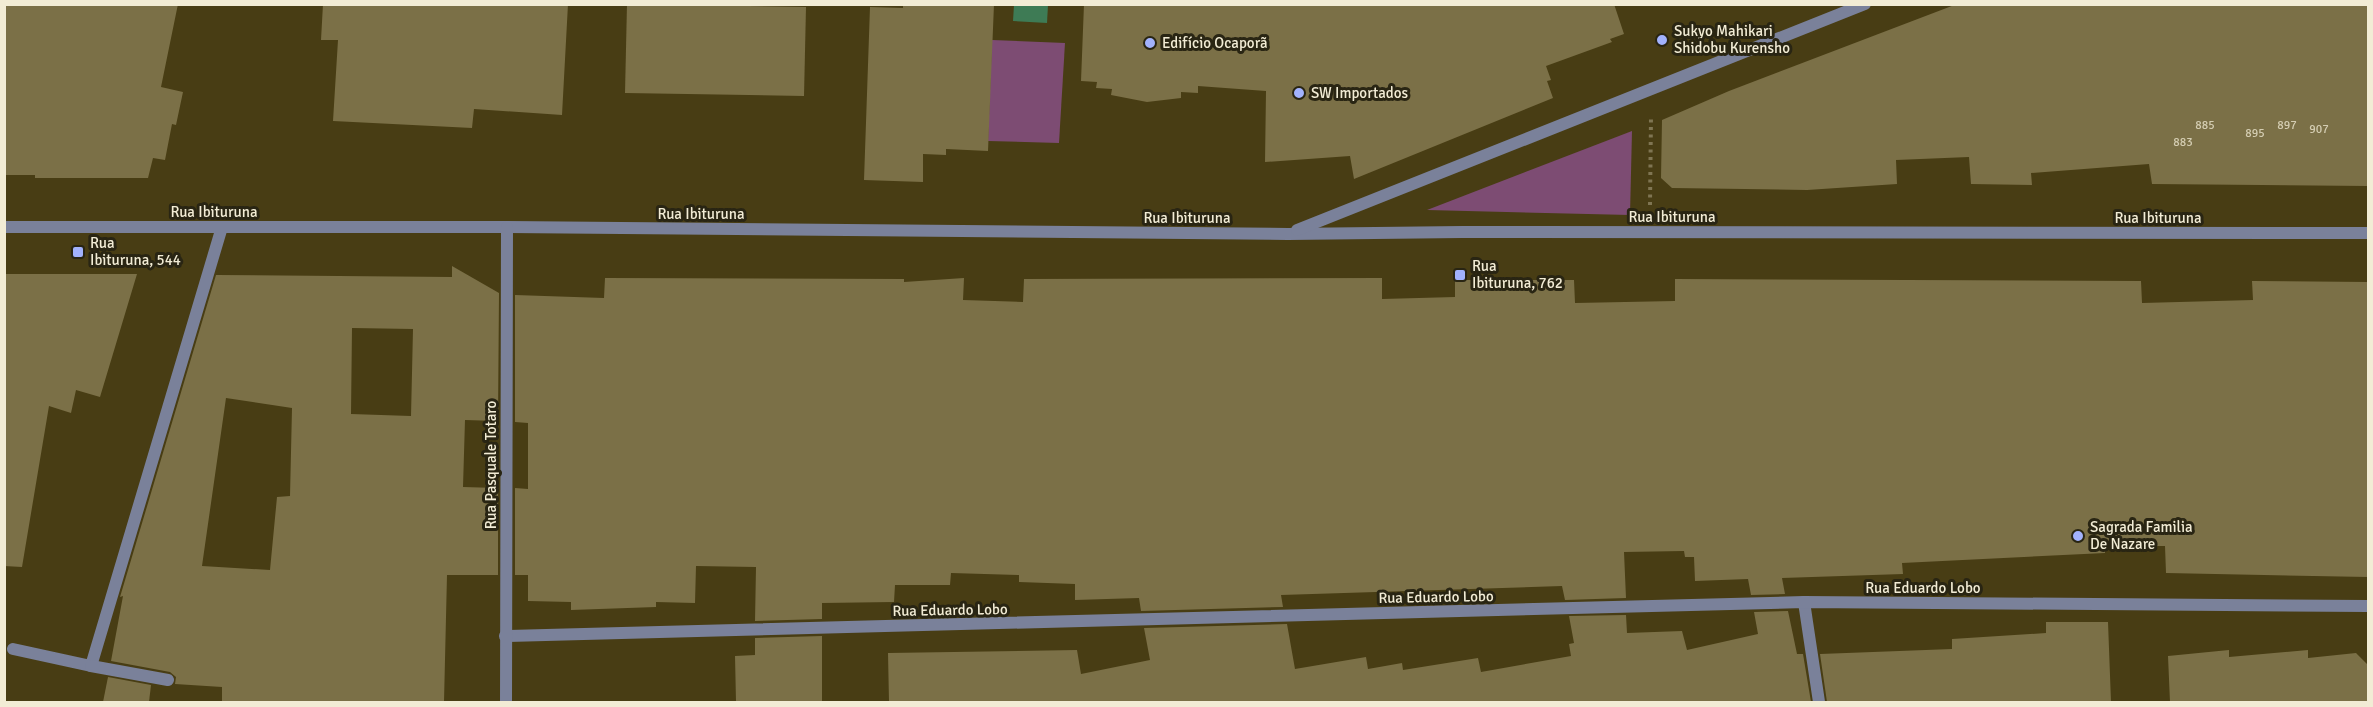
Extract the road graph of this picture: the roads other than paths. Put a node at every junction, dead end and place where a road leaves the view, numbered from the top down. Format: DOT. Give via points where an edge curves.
graph roads {
  1 [pos="1864,4"];
  2 [pos="4,227"];
  3 [pos="222,227"];
  4 [pos="507,227"];
  5 [pos="2368,233"];
  6 [pos="1288,234"];
  7 [pos="1804,602"];
  8 [pos="2368,606"];
  9 [pos="505,636"];
  10 [pos="13,649"];
  11 [pos="92,666"];
  12 [pos="168,680"];
  13 [pos="506,702"];
  14 [pos="1819,702"];
  1 -- 6 [label="street"];
  2 -- 3 [label="street, Rua Ibituruna"];
  3 -- 4 [label="street, Rua Ibituruna"];
  3 -- 11 [label="street"];
  4 -- 6 [label="street, Rua Ibituruna"];
  4 -- 9 [label="street, Rua Pasquale Totaro"];
  5 -- 6 [label="street, Rua Ibituruna"];
  7 -- 8 [label="street, Rua Eduardo Lobo"];
  7 -- 9 [label="street, Rua Eduardo Lobo"];
  7 -- 14 [label="street"];
  9 -- 13 [label="street, Rua Pasquale Totaro"];
  10 -- 11 [label="street"];
  11 -- 12 [label="street"];
}
